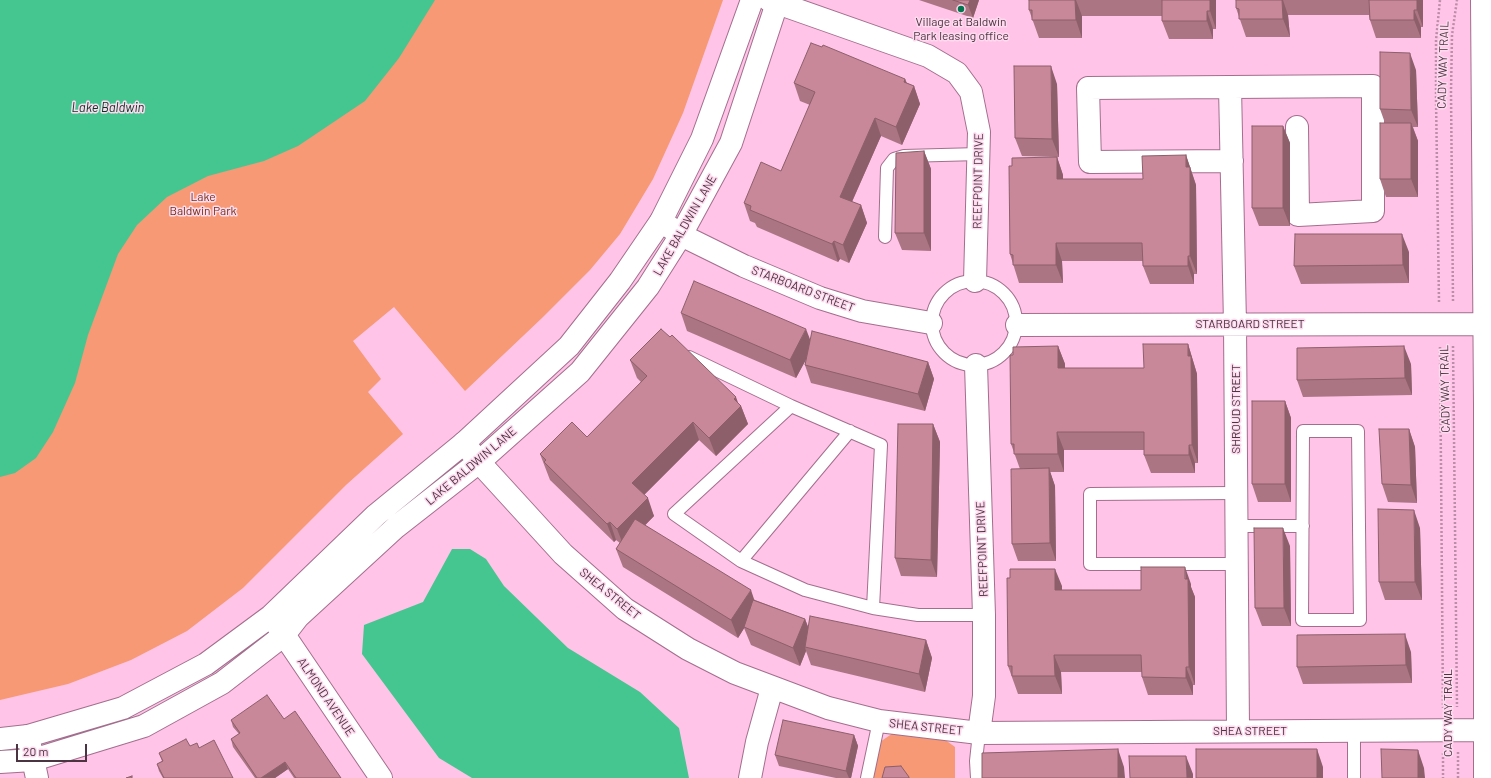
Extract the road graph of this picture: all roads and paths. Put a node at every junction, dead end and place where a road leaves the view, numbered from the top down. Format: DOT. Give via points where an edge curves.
graph roads {
  1 [pos="752,0"];
  2 [pos="1440,0"];
  3 [pos="1457,0"];
  4 [pos="1482,0"];
  5 [pos="775,1"];
  6 [pos="1230,87"];
  7 [pos="1486,107"];
  8 [pos="1298,127"];
  9 [pos="979,154"];
  10 [pos="1232,161"];
  11 [pos="661,221"];
  12 [pos="682,235"];
  13 [pos="885,237"];
  14 [pos="975,281"];
  15 [pos="931,323"];
  16 [pos="1235,324"];
  17 [pos="1484,324"];
  18 [pos="1017,325"];
  19 [pos="1446,325"];
  20 [pos="689,357"];
  21 [pos="976,364"];
  22 [pos="1488,404"];
  23 [pos="791,406"];
  24 [pos="850,431"];
  25 [pos="464,443"];
  26 [pos="479,462"];
  27 [pos="1236,494"];
  28 [pos="1236,526"];
  29 [pos="1303,526"];
  30 [pos="742,561"];
  31 [pos="1237,564"];
  32 [pos="873,608"];
  33 [pos="984,615"];
  34 [pos="271,616"];
  35 [pos="284,635"];
  36 [pos="772,688"];
  37 [pos="879,721"];
  38 [pos="1450,730"];
  39 [pos="1485,730"];
  40 [pos="1238,731"];
  41 [pos="1354,731"];
  42 [pos="979,733"];
  43 [pos="28,736"];
  44 [pos="0,739"];
  45 [pos="0,762"];
  46 [pos="35,769"];
  47 [pos="381,778"];
  48 [pos="750,778"];
  49 [pos="867,778"];
  50 [pos="977,778"];
  51 [pos="1354,778"];
  52 [pos="1443,778"];
  53 [pos="1458,778"];
  54 [pos="1485,778"];
  1 -- 11 [label="street, LAKE BALDWIN LANE" via="702,140"];
  2 -- 19 [label="path, CADY WAY TRAIL" via="1436,40 1436,91"];
  3 -- 19 [label="path, CADY WAY TRAIL" via="1452,35"];
  4 -- 7 [label="street"];
  5 -- 9 [label="street, REEFPOINT DRIVE" via="928,56 957,73 971,92 980,132"];
  5 -- 12 [label="street, LAKE BALDWIN LANE" via="732,143"];
  6 -- 8 [label="street" via="1373,86 1373,211 1298,214"];
  6 -- 10 [label="street, SHROUD STREET"];
  6 -- 10 [label="street" via="1088,88 1090,162"];
  7 -- 17 [label="street"];
  9 -- 13 [label="lane" via="904,156 894,159 887,168"];
  9 -- 14 [label="street, REEFPOINT DRIVE"];
  10 -- 16 [label="street, SHROUD STREET"];
  11 -- 12 [label="street, STARBOARD STREET"];
  11 -- 25 [label="street, LAKE BALDWIN LANE" via="620,281 569,346"];
  12 -- 15 [label="street, STARBOARD STREET" via="750,269 820,298 862,311"];
  12 -- 26 [label="street, LAKE BALDWIN LANE" via="648,287 580,372"];
  14 -- 15 [label="lane" via="962,283 950,289 940,299"];
  14 -- 18 [label="lane" via="988,283 1010,300"];
  15 -- 21 [label="lane" via="935,340 943,352 954,360"];
  16 -- 18 [label="street, STARBOARD STREET"];
  16 -- 19 [label="street, STARBOARD STREET"];
  16 -- 27 [label="street, SHROUD STREET"];
  17 -- 19 [label="street, STARBOARD STREET"];
  17 -- 22 [label="street"];
  18 -- 21 [label="lane" via="1014,339 1006,351 995,360"];
  19 -- 38 [label="path, CADY WAY TRAIL"];
  19 -- 38 [label="path, CADY WAY TRAIL"];
  20 -- 23 [label="lane"];
  21 -- 33 [label="street, REEFPOINT DRIVE"];
  22 -- 39 [label="street"];
  23 -- 24 [label="lane"];
  23 -- 30 [label="lane" via="674,514"];
  24 -- 30 [label="lane"];
  24 -- 32 [label="lane" via="881,445"];
  25 -- 26 [label="street, SHEA STREET"];
  25 -- 34 [label="street, LAKE BALDWIN LANE" via="376,514"];
  26 -- 35 [label="street, LAKE BALDWIN LANE" via="396,527 298,617"];
  26 -- 36 [label="street, SHEA STREET" via="563,554 625,609 688,649"];
  27 -- 28 [label="street, SHROUD STREET"];
  27 -- 31 [label="lane" via="1090,494 1090,564"];
  28 -- 29 [label="lane"];
  28 -- 31 [label="street, SHROUD STREET"];
  29 -- 29 [label="lane" via="1302,620 1360,620 1358,431 1303,431"];
  30 -- 32 [label="lane" via="805,590"];
  31 -- 40 [label="street, SHROUD STREET"];
  32 -- 33 [label="lane" via="918,615"];
  33 -- 42 [label="street, REEFPOINT DRIVE" via="984,696"];
  34 -- 35 [label="street, ALMOND AVENUE"];
  34 -- 43 [label="street, LAKE BALDWIN LANE" via="206,664 123,708"];
  35 -- 46 [label="street, LAKE BALDWIN LANE" via="222,682 144,726"];
  35 -- 47 [label="street, ALMOND AVENUE"];
  36 -- 37 [label="street, SHEA STREET" via="828,708"];
  36 -- 48 [label="street"];
  37 -- 42 [label="street, SHEA STREET"];
  37 -- 49 [label="lane"];
  38 -- 39 [label="street, SHEA STREET"];
  38 -- 41 [label="street, SHEA STREET"];
  38 -- 52 [label="path, CADY WAY TRAIL"];
  38 -- 53 [label="path, CADY WAY TRAIL"];
  39 -- 54 [label="street"];
  40 -- 41 [label="street, SHEA STREET"];
  40 -- 42 [label="street, SHEA STREET"];
  41 -- 51 [label="lane"];
  42 -- 50 [label="lane"];
  43 -- 44 [label="street, LAKE BALDWIN LANE"];
  43 -- 46 [label="street"];
  45 -- 46 [label="street, LAKE BALDWIN LANE"];
}
